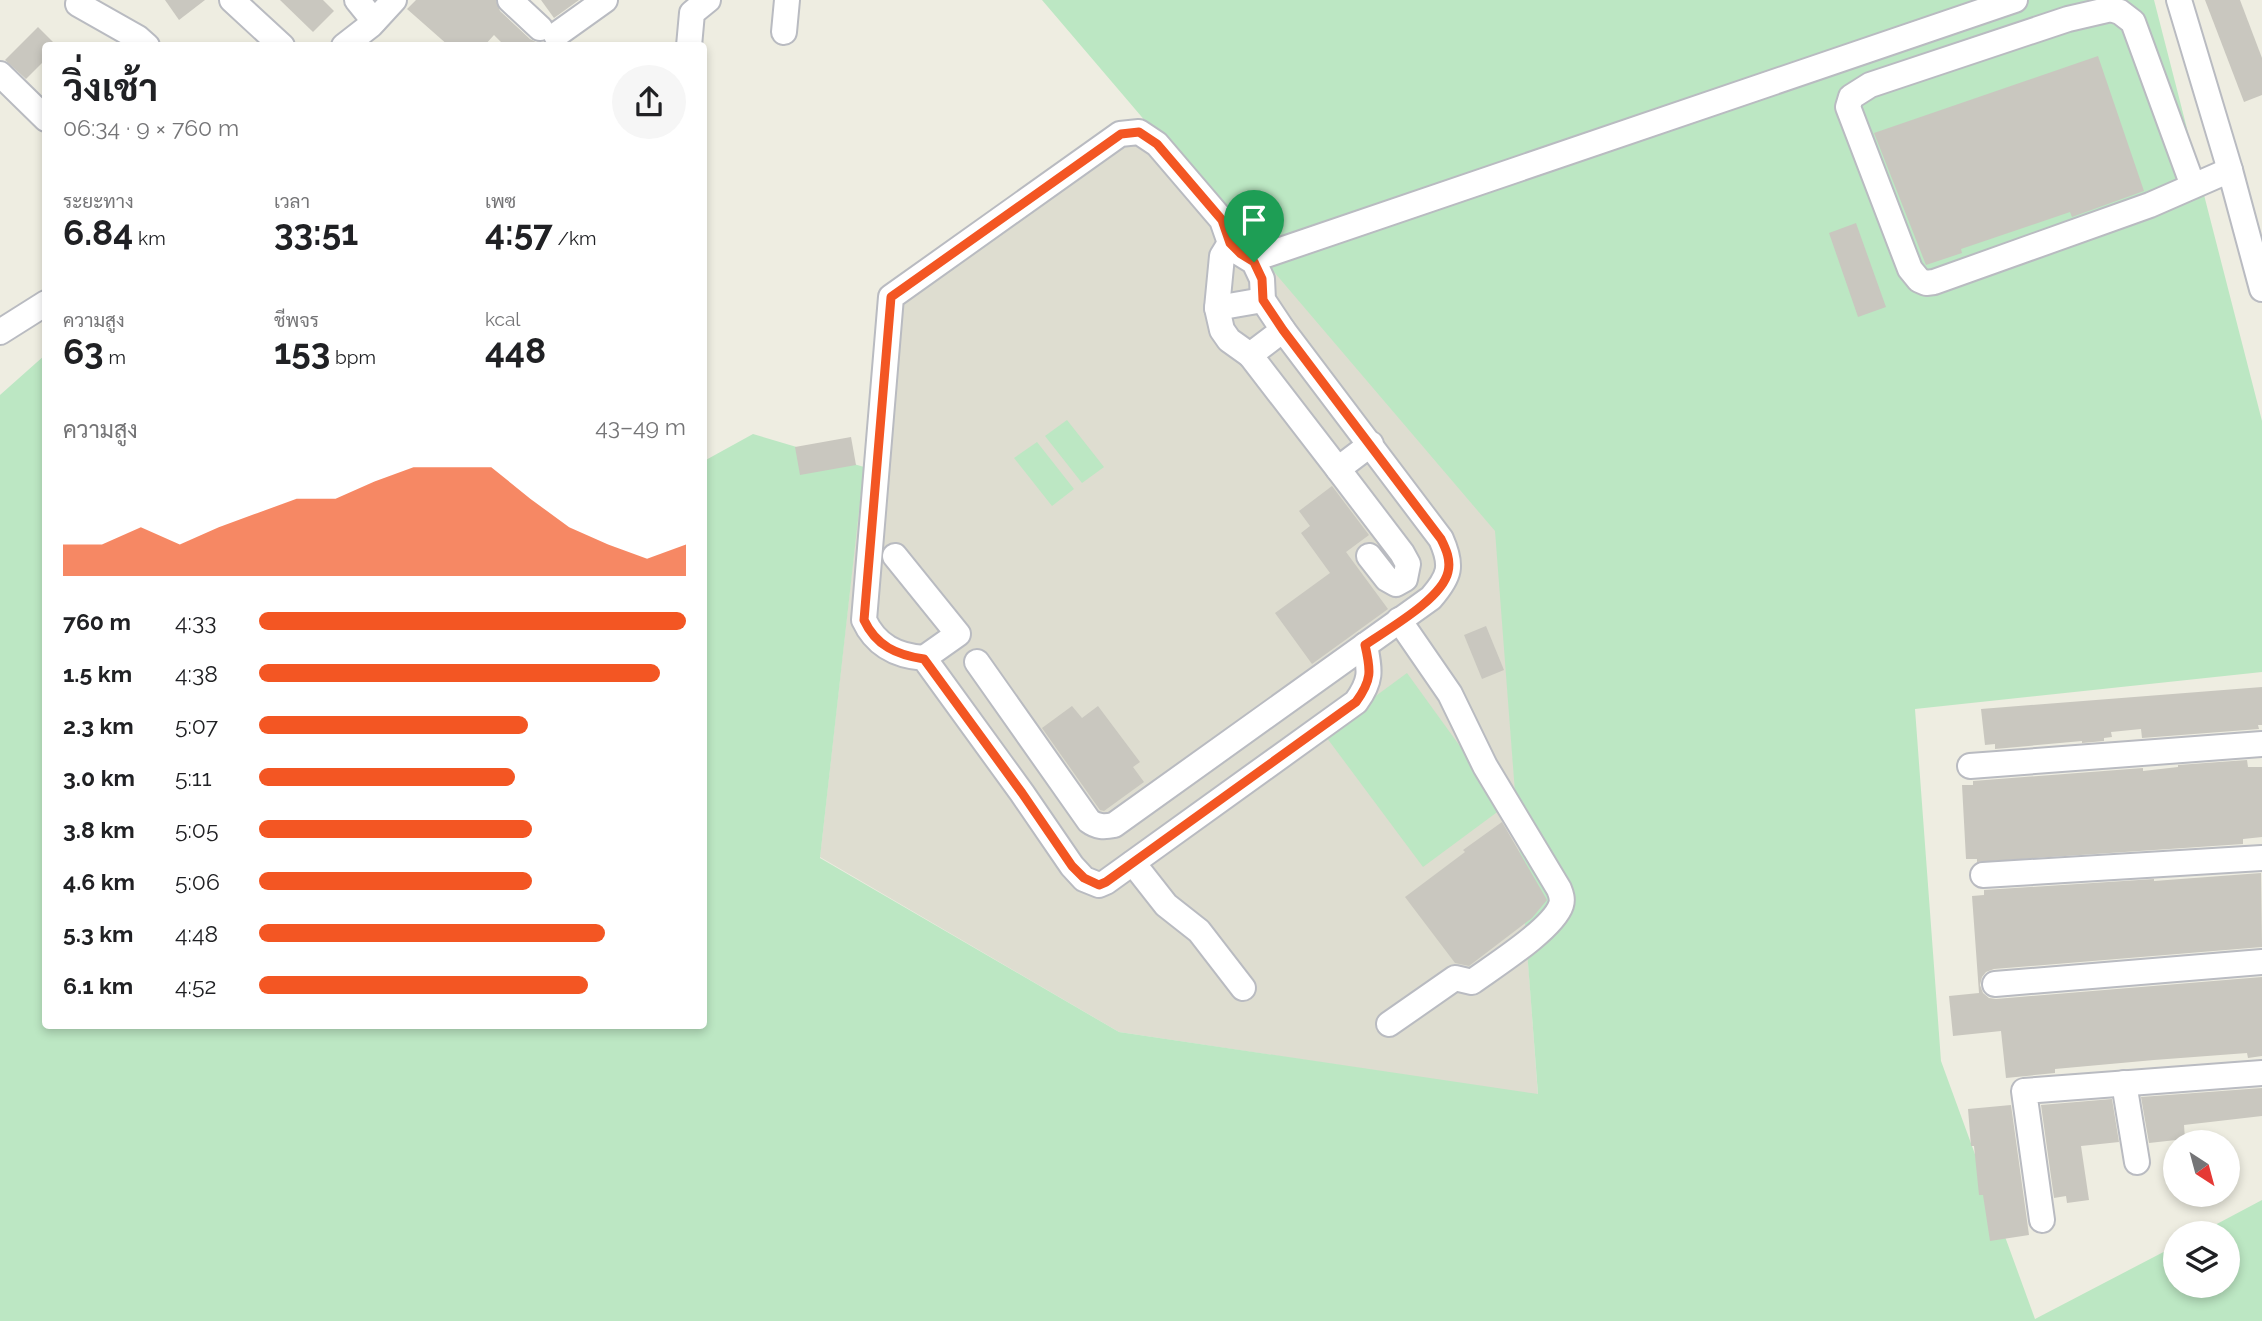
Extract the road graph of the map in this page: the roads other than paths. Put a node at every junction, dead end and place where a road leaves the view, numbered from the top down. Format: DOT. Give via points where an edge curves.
graph roads {
  1 [pos="232,0"];
  2 [pos="357,0"];
  3 [pos="394,0"];
  4 [pos="510,0"];
  5 [pos="605,0"];
  6 [pos="708,0"];
  7 [pos="787,0"];
  8 [pos="2015,0"];
  9 [pos="2179,0"];
  10 [pos="78,5"];
  11 [pos="374,21"];
  12 [pos="784,32"];
  13 [pos="142,42"];
  14 [pos="278,42"];
  15 [pos="349,42"];
  16 [pos="689,42"];
  17 [pos="0,74"];
  18 [pos="42,115"];
  19 [pos="2230,170"];
  20 [pos="2193,186"];
  21 [pos="1230,243"];
  22 [pos="1257,259"];
  23 [pos="2262,289"];
  24 [pos="1263,300"];
  25 [pos="42,306"];
  26 [pos="1217,308"];
  27 [pos="1283,330"];
  28 [pos="0,332"];
  29 [pos="1250,355"];
  30 [pos="1371,444"];
  31 [pos="1338,469"];
  32 [pos="895,556"];
  33 [pos="1368,556"];
  34 [pos="1399,620"];
  35 [pos="1365,645"];
  36 [pos="924,659"];
  37 [pos="978,662"];
  38 [pos="2262,744"];
  39 [pos="1970,766"];
  40 [pos="2262,858"];
  41 [pos="1133,863"];
  42 [pos="1983,875"];
  43 [pos="2262,962"];
  44 [pos="1995,984"];
  45 [pos="1243,988"];
  46 [pos="1389,1024"];
  47 [pos="2262,1073"];
  48 [pos="2124,1083"];
  49 [pos="2137,1162"];
  50 [pos="2042,1220"];
  1 -- 14 [label="street"];
  2 -- 11 [label="street"];
  3 -- 11 [label="street"];
  4 -- 5 [label="street" via="548,32"];
  6 -- 16 [label="street" via="692,12"];
  7 -- 12 [label="street"];
  8 -- 22 [label="street"];
  9 -- 19 [label="street"];
  10 -- 13 [label="street"];
  11 -- 15 [label="street"];
  17 -- 18 [label="street"];
  19 -- 20 [label="street"];
  19 -- 23 [label="street"];
  20 -- 20 [label="street" via="2133,22 2111,9 1870,85 1851,97 1848,107 1910,269 1926,283"];
  21 -- 22 [label="street" via="1241,254"];
  21 -- 26 [label="street" via="1222,256"];
  21 -- 36 [label="street" via="1222,220 1157,144 1139,132 1121,134 891,297 864,620 890,650"];
  22 -- 24 [label="street"];
  24 -- 26 [label="street"];
  24 -- 27 [label="street"];
  25 -- 28 [label="street"];
  26 -- 29 [label="street" via="1229,340"];
  27 -- 29 [label="street"];
  27 -- 30 [label="street"];
  29 -- 31 [label="street"];
  30 -- 31 [label="street"];
  30 -- 34 [label="street" via="1448,555 1449,571 1443,584"];
  31 -- 33 [label="street" via="1402,553 1408,564 1405,579 1396,584 1387,579"];
  32 -- 36 [label="street" via="958,634"];
  34 -- 35 [label="street"];
  34 -- 46 [label="street" via="1450,694 1485,766 1562,897 1548,924 1472,982 1455,978"];
  35 -- 37 [label="street" via="1114,825 1104,827 1089,821"];
  35 -- 41 [label="street" via="1371,671 1356,702"];
  36 -- 41 [label="street" via="1084,878 1099,885"];
  38 -- 39 [label="street"];
  40 -- 42 [label="street"];
  41 -- 45 [label="street" via="1166,905 1199,931"];
  43 -- 44 [label="street"];
  47 -- 48 [label="street"];
  48 -- 49 [label="street"];
  48 -- 50 [label="street" via="2024,1091"];
}
